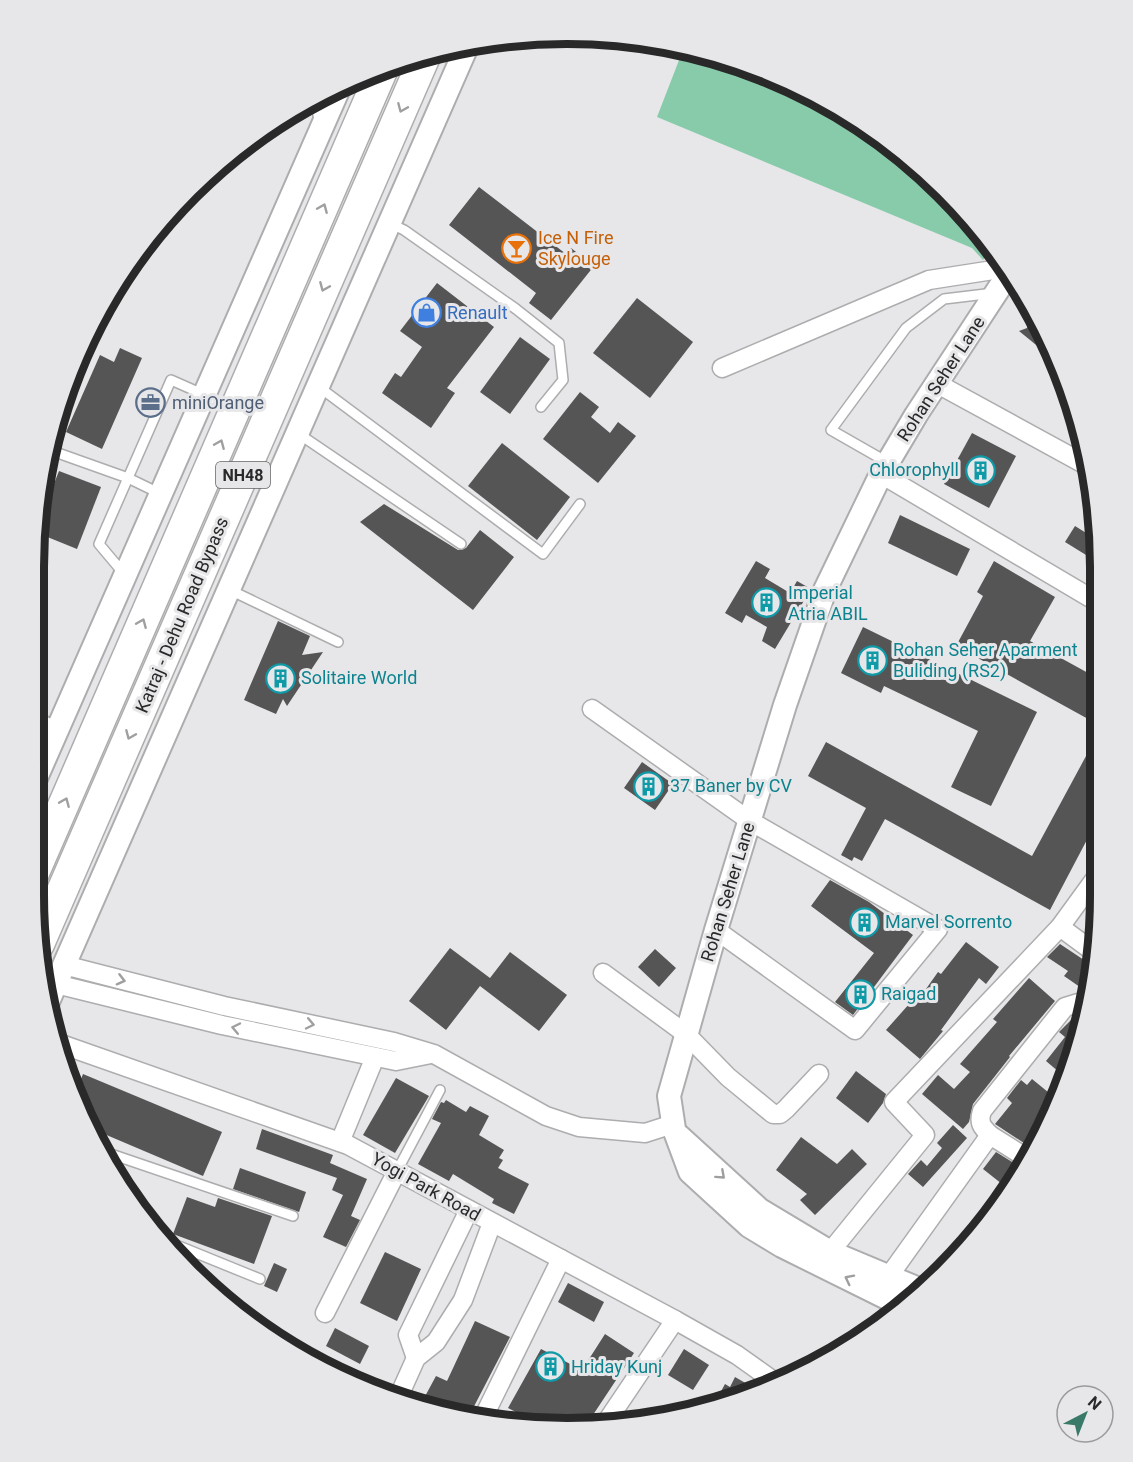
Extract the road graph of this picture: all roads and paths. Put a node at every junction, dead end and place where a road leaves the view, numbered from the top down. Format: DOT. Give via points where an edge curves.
graph roads {
  1 [pos="464,54"];
  2 [pos="422,64"];
  3 [pos="379,78"];
  4 [pos="335,97"];
  5 [pos="321,105"];
  6 [pos="324,122"];
  7 [pos="389,223"];
  8 [pos="996,270"];
  9 [pos="1004,281"];
  10 [pos="996,293"];
  11 [pos="722,368"];
  12 [pos="936,383"];
  13 [pos="317,386"];
  14 [pos="204,394"];
  15 [pos="541,407"];
  16 [pos="297,433"];
  17 [pos="57,452"];
  18 [pos="1078,461"];
  19 [pos="884,468"];
  20 [pos="128,478"];
  21 [pos="161,494"];
  22 [pos="580,504"];
  23 [pos="461,544"];
  24 [pos="125,575"];
  25 [pos="228,589"];
  26 [pos="1090,597"];
  27 [pos="338,642"];
  28 [pos="592,709"];
  29 [pos="44,725"];
  30 [pos="56,733"];
  31 [pos="44,760"];
  32 [pos="750,821"];
  33 [pos="44,850"];
  34 [pos="1090,886"];
  35 [pos="1060,927"];
  36 [pos="45,930"];
  37 [pos="716,930"];
  38 [pos="1087,947"];
  39 [pos="603,974"];
  40 [pos="53,990"];
  41 [pos="1078,1003"];
  42 [pos="686,1034"];
  43 [pos="65,1046"];
  44 [pos="434,1054"];
  45 [pos="375,1057"];
  46 [pos="819,1074"];
  47 [pos="440,1090"];
  48 [pos="675,1130"];
  49 [pos="990,1135"];
  50 [pos="340,1142"];
  51 [pos="1021,1154"];
  52 [pos="113,1155"];
  53 [pos="397,1171"];
  54 [pos="469,1210"];
  55 [pos="293,1216"];
  56 [pos="492,1223"];
  57 [pos="178,1245"];
  58 [pos="830,1252"];
  59 [pos="561,1259"];
  60 [pos="889,1276"];
  61 [pos="260,1279"];
  62 [pos="913,1287"];
  63 [pos="895,1302"];
  64 [pos="325,1313"];
  65 [pos="675,1320"];
  66 [pos="416,1358"];
  67 [pos="769,1378"];
  68 [pos="401,1392"];
  69 [pos="486,1412"];
  70 [pos="609,1416"];
  1 -- 7 [label="street"];
  2 -- 36 [label="highway, Katraj - Dehu Road Bypass / NH48, one-way"];
  33 -- 3 [label="highway, Katraj - Dehu Road Bypass / NH48, one-way"];
  4 -- 6 [label="street"];
  5 -- 6 [label="street"];
  6 -- 14 [label="street"];
  7 -- 13 [label="street"];
  7 -- 15 [label="lane" via="559,343 563,380"];
  8 -- 11 [label="street" via="929,280"];
  9 -- 10 [label="street, Rohan Seher Lane"];
  10 -- 12 [label="street, Rohan Seher Lane"];
  10 -- 19 [label="lane" via="944,299 906,328 831,430"];
  12 -- 18 [label="street"];
  12 -- 19 [label="street, Rohan Seher Lane"];
  13 -- 16 [label="street"];
  13 -- 22 [label="lane" via="543,554"];
  14 -- 20 [label="lane" via="171,380"];
  14 -- 21 [label="street"];
  16 -- 23 [label="lane"];
  16 -- 25 [label="street"];
  17 -- 20 [label="lane"];
  19 -- 26 [label="street"];
  19 -- 32 [label="street, Rohan Seher Lane" via="825,590"];
  20 -- 21 [label="lane"];
  20 -- 24 [label="lane" via="99,544"];
  21 -- 24 [label="street"];
  24 -- 30 [label="street"];
  25 -- 27 [label="lane"];
  25 -- 40 [label="street"];
  28 -- 32 [label="street"];
  29 -- 30 [label="street"];
  30 -- 31 [label="street"];
  32 -- 37 [label="street, Rohan Seher Lane"];
  32 -- 37 [label="street" via="938,928 855,1030"];
  34 -- 35 [label="street"];
  35 -- 38 [label="street"];
  35 -- 58 [label="street" via="894,1102 925,1135"];
  37 -- 42 [label="street, Rohan Seher Lane"];
  39 -- 42 [label="street"];
  40 -- 44 [label="street, one-way" via="224,1006"];
  45 -- 40 [label="street, one-way"];
  41 -- 49 [label="street" via="1065,1007 982,1112 981,1126"];
  42 -- 46 [label="street" via="728,1077 773,1114 786,1109"];
  42 -- 48 [label="street, Rohan Seher Lane" via="669,1096"];
  43 -- 50 [label="street, Yogi Park Road"];
  44 -- 45 [label="street" via="396,1062"];
  44 -- 48 [label="street" via="546,1116 579,1127 645,1133"];
  45 -- 50 [label="street"];
  47 -- 53 [label="lane"];
  48 -- 58 [label="street, one-way" via="760,1210"];
  63 -- 48 [label="street, Rohan Seher Lane, one-way" via="749,1226 690,1172"];
  49 -- 51 [label="street"];
  49 -- 60 [label="street"];
  50 -- 53 [label="street, Yogi Park Road"];
  52 -- 55 [label="lane"];
  53 -- 54 [label="street, Yogi Park Road"];
  53 -- 64 [label="street"];
  54 -- 56 [label="street, Yogi Park Road"];
  54 -- 66 [label="street" via="408,1335"];
  56 -- 59 [label="street, Yogi Park Road"];
  56 -- 66 [label="street" via="463,1300 436,1342"];
  57 -- 61 [label="lane"];
  58 -- 60 [label="street"];
  59 -- 65 [label="street, Yogi Park Road"];
  59 -- 69 [label="street"];
  60 -- 62 [label="street"];
  65 -- 67 [label="street, Yogi Park Road"];
  65 -- 70 [label="street"];
  66 -- 68 [label="street"];
}
